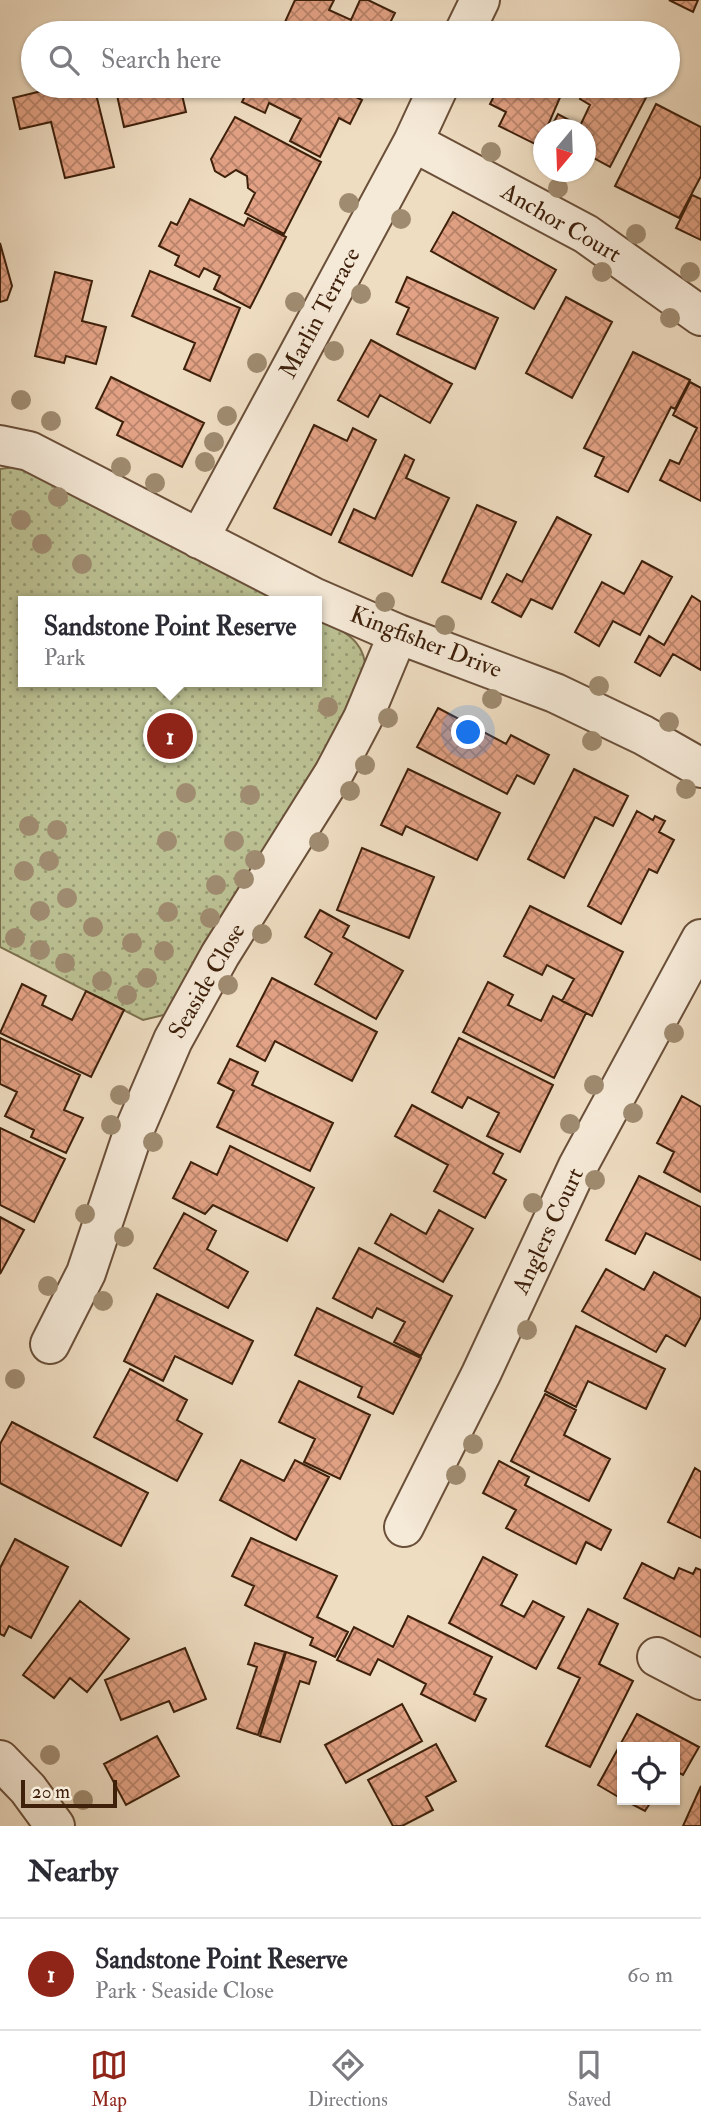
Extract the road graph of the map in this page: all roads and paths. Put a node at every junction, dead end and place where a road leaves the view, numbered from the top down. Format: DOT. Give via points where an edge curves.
graph roads {
  1 [pos="480,0"];
  2 [pos="470,21"];
  3 [pos="433,98"];
  4 [pos="413,142"];
  5 [pos="701,316"];
  6 [pos="0,445"];
  7 [pos="200,539"];
  8 [pos="311,596"];
  9 [pos="322,601"];
  10 [pos="398,634"];
  11 [pos="701,768"];
  12 [pos="701,939"];
  13 [pos="50,1344"];
  14 [pos="404,1527"];
  15 [pos="657,1657"];
  16 [pos="701,1680"];
  17 [pos="0,1760"];
  18 [pos="55,1826"];
  1 -- 2 [label="street"];
  3 -- 4 [label="street, Marlin Terrace"];
  4 -- 5 [label="street, Anchor Court" via="586,234"];
  4 -- 7 [label="street, Marlin Terrace"];
  6 -- 7 [label="street, Kingfisher Drive" via="29,451"];
  7 -- 8 [label="street, Kingfisher Drive"];
  9 -- 10 [label="street, Kingfisher Drive"];
  10 -- 11 [label="street, Kingfisher Drive" via="555,693"];
  10 -- 13 [label="street, Seaside Close" via="334,773 220,955 173,1040 133,1133 86,1273"];
  12 -- 14 [label="street, Anglers Court" via="578,1166"];
  15 -- 16 [label="street"];
  17 -- 18 [label="street"];
}
